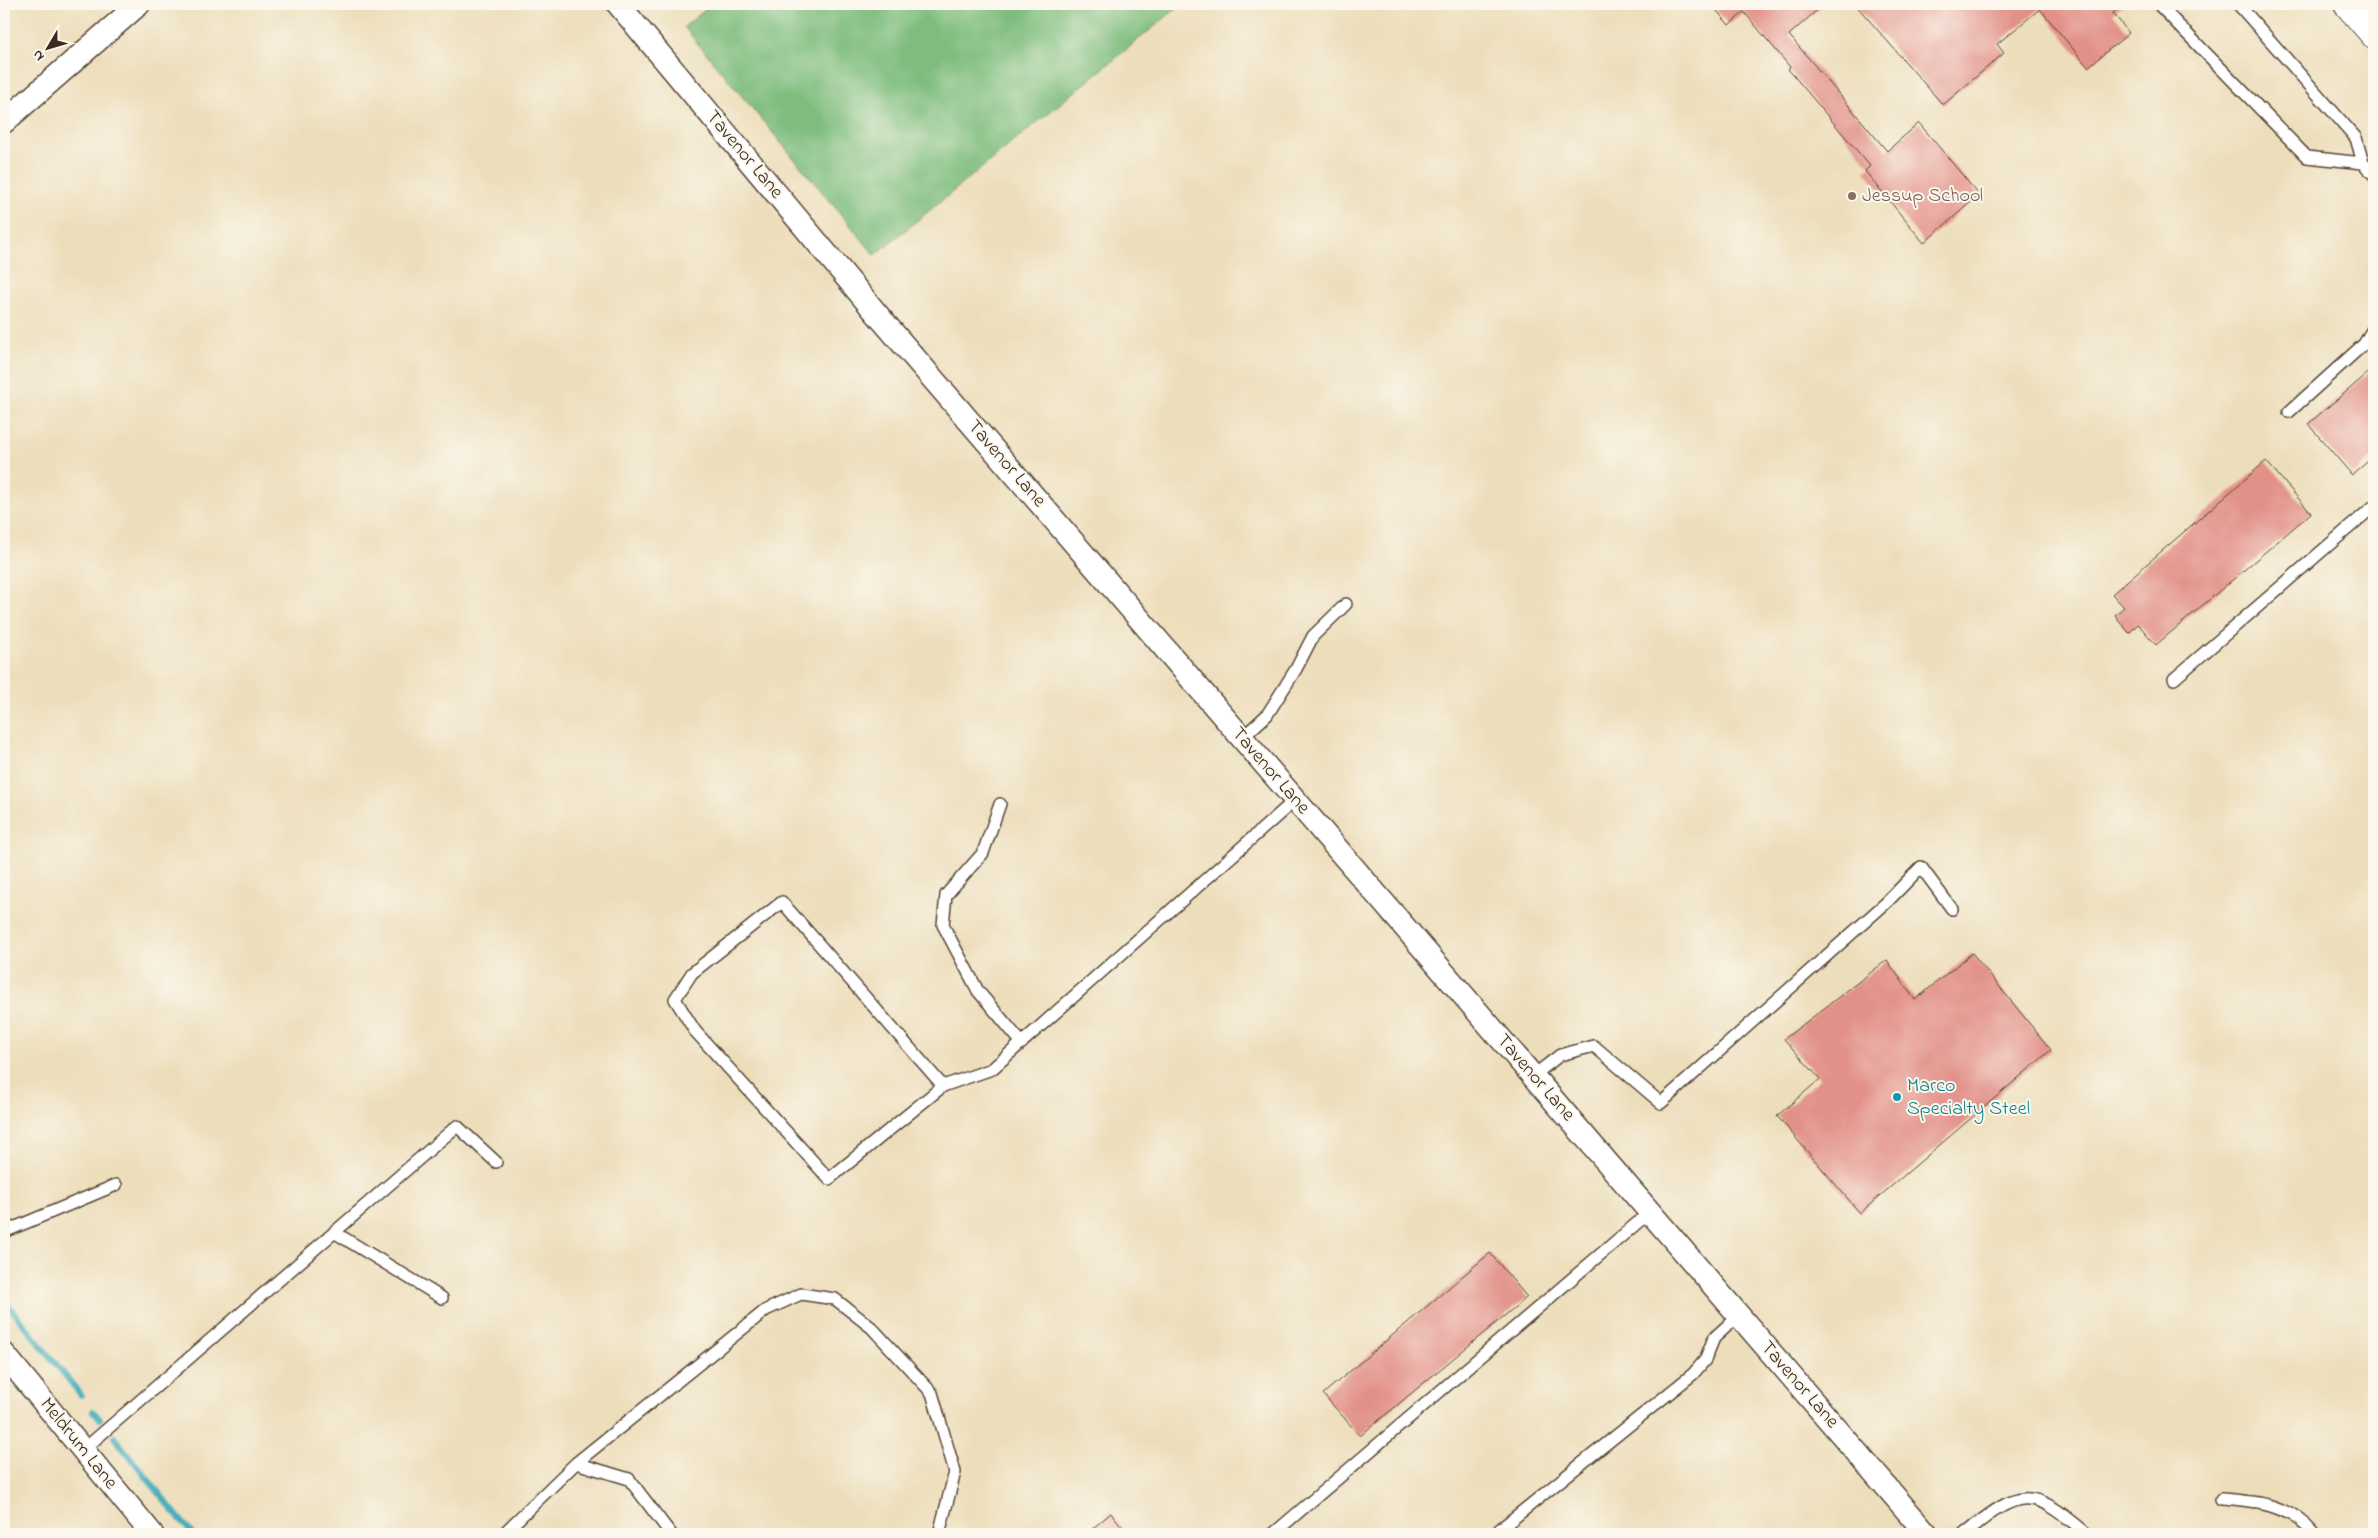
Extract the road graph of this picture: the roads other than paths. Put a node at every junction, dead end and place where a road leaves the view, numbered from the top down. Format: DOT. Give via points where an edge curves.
graph roads {
  1 [pos="139,4"];
  2 [pos="618,4"];
  3 [pos="2238,4"];
  4 [pos="2348,4"];
  5 [pos="2160,6"];
  6 [pos="2374,34"];
  7 [pos="4,122"];
  8 [pos="2363,164"];
  9 [pos="2374,175"];
  10 [pos="2374,327"];
  11 [pos="2289,412"];
  12 [pos="2374,506"];
  13 [pos="1346,604"];
  14 [pos="2174,679"];
  15 [pos="1242,738"];
  16 [pos="1295,800"];
  17 [pos="1000,804"];
  18 [pos="1952,909"];
  19 [pos="1022,1043"];
  20 [pos="1533,1076"];
  21 [pos="943,1086"];
  22 [pos="496,1162"];
  23 [pos="116,1185"];
  24 [pos="1650,1212"];
  25 [pos="4,1232"];
  26 [pos="334,1232"];
  27 [pos="442,1298"];
  28 [pos="1739,1315"];
  29 [pos="4,1354"];
  30 [pos="83,1450"];
  31 [pos="576,1463"];
  32 [pos="2221,1499"];
  33 [pos="152,1534"];
  34 [pos="503,1534"];
  35 [pos="670,1534"];
  36 [pos="937,1534"];
  37 [pos="1273,1534"];
  38 [pos="1494,1534"];
  39 [pos="1927,1534"];
  40 [pos="1964,1534"];
  41 [pos="2087,1534"];
  42 [pos="2314,1534"];
  1 -- 7 [label="street"];
  2 -- 15 [label="street, Tavenor Lane" via="877,314"];
  3 -- 8 [label="lane" via="2356,138"];
  4 -- 6 [label="main road"];
  5 -- 8 [label="lane" via="2307,157"];
  8 -- 9 [label="lane"];
  10 -- 11 [label="lane" via="2364,344"];
  12 -- 14 [label="lane"];
  13 -- 15 [label="lane" via="1313,636 1267,715"];
  15 -- 16 [label="street, Tavenor Lane"];
  16 -- 19 [label="lane"];
  16 -- 20 [label="street, Tavenor Lane"];
  17 -- 19 [label="lane" via="983,854 946,895 943,925 978,991"];
  18 -- 20 [label="lane" via="1920,867 1887,902 1661,1103 1594,1046 1560,1055"];
  19 -- 21 [label="lane" via="992,1069"];
  20 -- 24 [label="street, Tavenor Lane"];
  21 -- 21 [label="lane" via="828,1179 695,1031 675,999 692,973 782,902"];
  22 -- 26 [label="lane" via="457,1126"];
  23 -- 25 [label="lane"];
  24 -- 28 [label="street, Tavenor Lane"];
  24 -- 37 [label="lane"];
  26 -- 27 [label="lane"];
  26 -- 30 [label="lane"];
  28 -- 38 [label="lane" via="1714,1338 1705,1360 1693,1374"];
  28 -- 39 [label="street, Tavenor Lane"];
  29 -- 30 [label="street, Meldrum Lane"];
  30 -- 33 [label="street, Meldrum Lane"];
  31 -- 34 [label="lane"];
  31 -- 35 [label="lane" via="629,1479"];
  31 -- 36 [label="lane" via="766,1310 801,1294 835,1299 872,1328 932,1393 954,1472 945,1515"];
  32 -- 42 [label="lane" via="2281,1508 2304,1522"];
  40 -- 41 [label="lane" via="2010,1501 2029,1498 2044,1502"];
}
